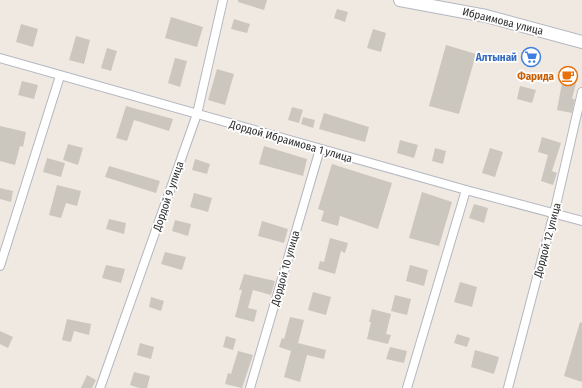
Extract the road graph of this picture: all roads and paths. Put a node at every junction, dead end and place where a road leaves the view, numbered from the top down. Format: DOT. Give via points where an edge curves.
graph roads {
  1 [pos="223,0"];
  2 [pos="400,0"];
  3 [pos="582,42"];
  4 [pos="0,58"];
  5 [pos="60,76"];
  6 [pos="582,92"];
  7 [pos="197,114"];
  8 [pos="320,149"];
  9 [pos="466,190"];
  10 [pos="554,214"];
  11 [pos="582,221"];
  12 [pos="0,266"];
  13 [pos="100,388"];
  14 [pos="250,388"];
  15 [pos="407,388"];
  16 [pos="508,388"];
  1 -- 7 [label="street, Дордой 9 улица"];
  2 -- 3 [label="main road, Ибраимова улица" via="486,16"];
  4 -- 5 [label="street, Дордой Ибраимова 1 улица"];
  5 -- 7 [label="street, Дордой Ибраимова 1 улица"];
  5 -- 12 [label="street"];
  6 -- 10 [label="street, Дордой 12 улица"];
  7 -- 8 [label="street, Дордой Ибраимова 1 улица"];
  7 -- 13 [label="street, Дордой 9 улица"];
  8 -- 9 [label="street, Дордой Ибраимова 1 улица"];
  8 -- 14 [label="street, Дордой 10 улица"];
  9 -- 10 [label="street, Дордой Ибраимова 1 улица"];
  9 -- 15 [label="street"];
  10 -- 11 [label="street, Дордой Ибраимова 1 улица"];
  10 -- 16 [label="street, Дордой 12 улица"];
}
